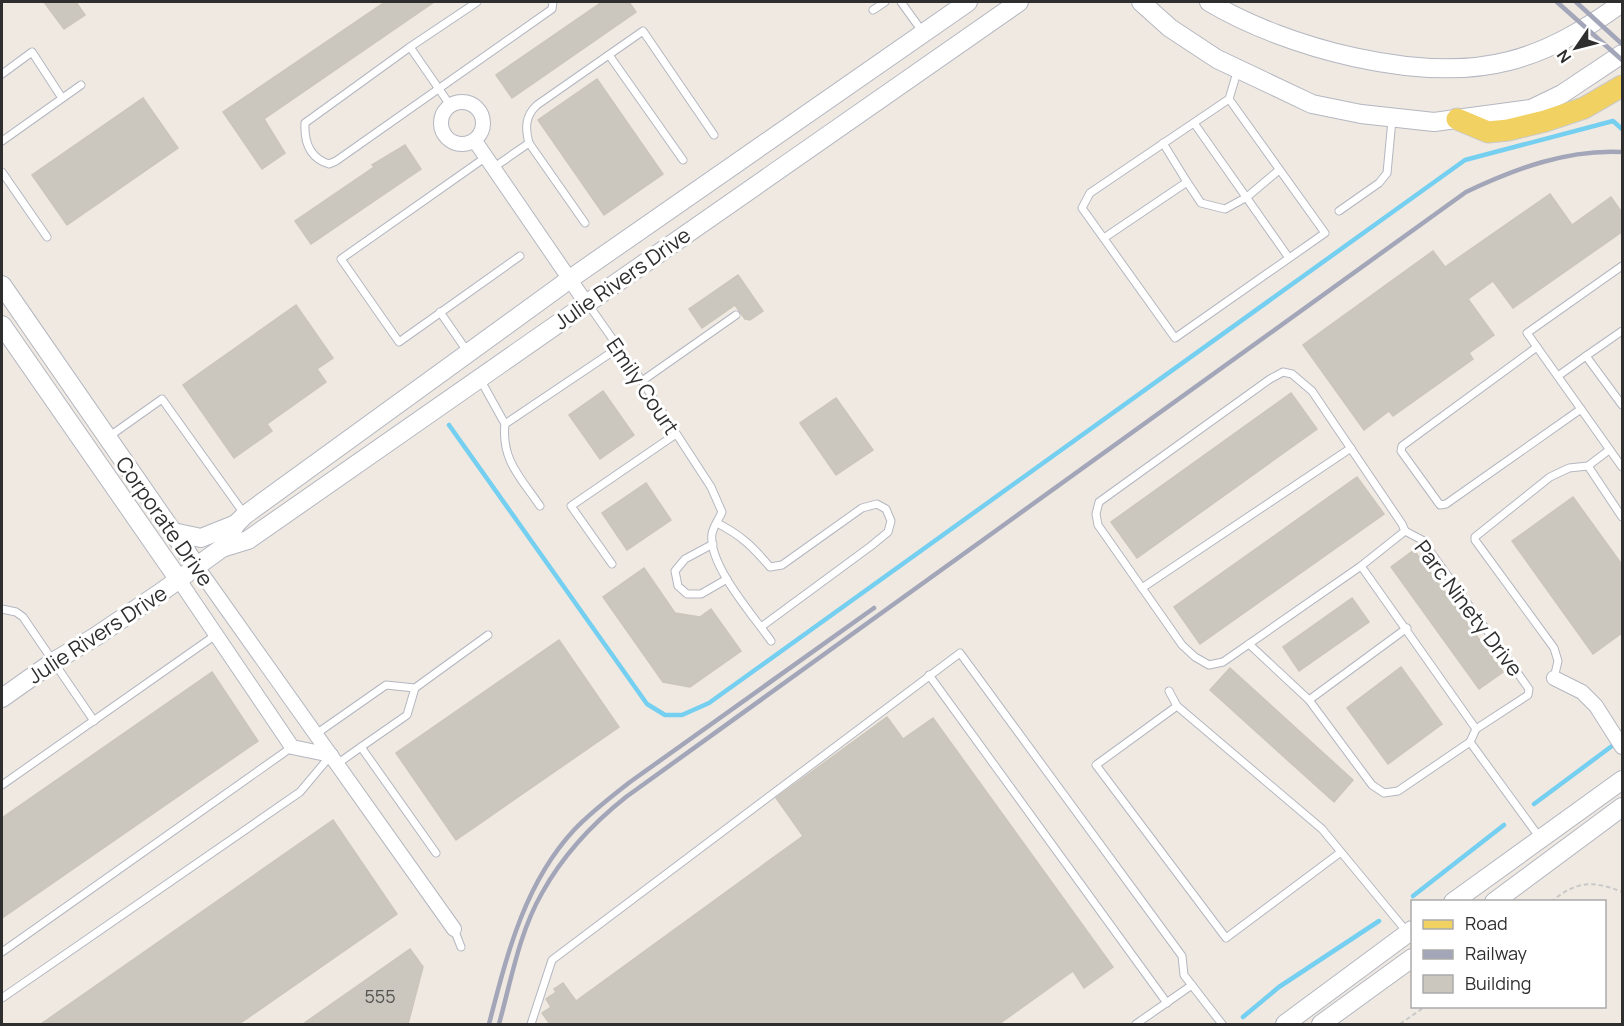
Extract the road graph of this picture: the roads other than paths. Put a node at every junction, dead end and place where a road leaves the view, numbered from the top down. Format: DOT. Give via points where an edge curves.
graph roads {
  1 [pos="477,2"];
  2 [pos="554,2"];
  3 [pos="885,2"];
  4 [pos="901,2"];
  5 [pos="968,2"];
  6 [pos="1019,2"];
  7 [pos="1141,2"];
  8 [pos="1209,2"];
  9 [pos="1623,3"];
  10 [pos="873,10"];
  11 [pos="923,33"];
  12 [pos="410,47"];
  13 [pos="1623,54"];
  14 [pos="609,55"];
  15 [pos="1238,69"];
  16 [pos="2,74"];
  17 [pos="81,85"];
  18 [pos="1623,86"];
  19 [pos="439,89"];
  20 [pos="62,98"];
  21 [pos="1229,99"];
  22 [pos="450,105"];
  23 [pos="1392,117"];
  24 [pos="1457,119"];
  25 [pos="1194,123"];
  26 [pos="714,135"];
  27 [pos="772,140"];
  28 [pos="2,141"];
  29 [pos="475,141"];
  30 [pos="1163,142"];
  31 [pos="529,143"];
  32 [pos="683,160"];
  33 [pos="790,162"];
  34 [pos="490,163"];
  35 [pos="1279,170"];
  36 [pos="2,172"];
  37 [pos="1187,182"];
  38 [pos="1247,198"];
  39 [pos="1339,211"];
  40 [pos="585,223"];
  41 [pos="47,237"];
  42 [pos="1104,238"];
  43 [pos="520,256"];
  44 [pos="1290,258"];
  45 [pos="1623,266"];
  46 [pos="570,279"];
  47 [pos="3,291"];
  48 [pos="586,303"];
  49 [pos="440,312"];
  50 [pos="736,315"];
  51 [pos="2,325"];
  52 [pos="1623,331"];
  53 [pos="1538,347"];
  54 [pos="618,348"];
  55 [pos="469,353"];
  56 [pos="1586,356"];
  57 [pos="1558,376"];
  58 [pos="479,377"];
  59 [pos="642,381"];
  60 [pos="1623,405"];
  61 [pos="1581,409"];
  62 [pos="505,424"];
  63 [pos="676,434"];
  64 [pos="107,438"];
  65 [pos="1351,448"];
  66 [pos="1610,450"];
  67 [pos="1588,466"];
  68 [pos="1623,467"];
  69 [pos="540,506"];
  70 [pos="1623,517"];
  71 [pos="241,519"];
  72 [pos="717,523"];
  73 [pos="1405,531"];
  74 [pos="173,532"];
  75 [pos="712,544"];
  76 [pos="222,548"];
  77 [pos="612,564"];
  78 [pos="1361,566"];
  79 [pos="197,567"];
  80 [pos="727,579"];
  81 [pos="179,580"];
  82 [pos="1142,588"];
  83 [pos="2,609"];
  84 [pos="235,621"];
  85 [pos="761,627"];
  86 [pos="1407,628"];
  87 [pos="217,634"];
  88 [pos="489,634"];
  89 [pos="771,641"];
  90 [pos="1249,644"];
  91 [pos="53,662"];
  92 [pos="930,675"];
  93 [pos="1554,678"];
  94 [pos="415,688"];
  95 [pos="1169,691"];
  96 [pos="2,698"];
  97 [pos="1309,700"];
  98 [pos="1177,706"];
  99 [pos="94,720"];
  100 [pos="1476,729"];
  101 [pos="316,734"];
  102 [pos="1470,742"];
  103 [pos="292,747"];
  104 [pos="362,747"];
  105 [pos="1623,747"];
  106 [pos="334,759"];
  107 [pos="1623,780"];
  108 [pos="2,785"];
  109 [pos="1623,807"];
  110 [pos="1540,838"];
  111 [pos="1341,852"];
  112 [pos="436,854"];
  113 [pos="1456,900"];
  114 [pos="1497,900"];
  115 [pos="454,929"];
  116 [pos="1411,934"];
  117 [pos="461,947"];
  118 [pos="2,952"];
  119 [pos="1411,959"];
  120 [pos="1192,985"];
  121 [pos="2,998"];
  122 [pos="1167,1003"];
  123 [pos="531,1024"];
  124 [pos="1136,1024"];
  125 [pos="1222,1024"];
  126 [pos="1285,1024"];
  127 [pos="1321,1024"];
  1 -- 12 [label="lane"];
  2 -- 19 [label="lane" via="552,9"];
  3 -- 10 [label="lane"];
  4 -- 11 [label="lane"];
  5 -- 11 [label="street, Julie Rivers Drive"];
  6 -- 33 [label="street, Julie Rivers Drive"];
  7 -- 15 [label="street" via="1170,28"];
  8 -- 9 [label="street" via="1279,34 1328,50 1378,61 1444,68 1497,64 1535,53 1571,37"];
  11 -- 27 [label="street, Julie Rivers Drive"];
  12 -- 19 [label="lane"];
  12 -- 19 [label="lane" via="305,123 311,153 329,164 336,161"];
  13 -- 24 [label="street" via="1562,94 1531,109"];
  14 -- 26 [label="lane" via="643,31"];
  14 -- 31 [label="lane" via="531,111 526,131"];
  14 -- 32 [label="lane"];
  15 -- 21 [label="lane"];
  15 -- 23 [label="street" via="1312,104"];
  16 -- 20 [label="lane" via="32,52"];
  17 -- 20 [label="lane"];
  18 -- 24 [label="main road" via="1584,108 1508,130 1488,132"];
  19 -- 22 [label="lane"];
  20 -- 28 [label="lane"];
  21 -- 25 [label="lane"];
  21 -- 35 [label="lane"];
  22 -- 29 [label="street" via="464,101 477,108 484,121"];
  22 -- 29 [label="street" via="440,123 444,135 455,144"];
  23 -- 24 [label="street" via="1434,122"];
  23 -- 39 [label="lane" via="1387,173"];
  25 -- 30 [label="lane"];
  25 -- 38 [label="lane"];
  27 -- 33 [label="street"];
  27 -- 46 [label="street, Julie Rivers Drive"];
  29 -- 34 [label="street, Emily Court"];
  30 -- 37 [label="lane"];
  30 -- 42 [label="lane" via="1090,193 1082,208"];
  31 -- 34 [label="lane"];
  31 -- 40 [label="lane"];
  33 -- 48 [label="street, Julie Rivers Drive"];
  34 -- 46 [label="street, Emily Court"];
  34 -- 49 [label="lane" via="340,259 399,342"];
  35 -- 38 [label="lane"];
  35 -- 44 [label="lane" via="1325,233"];
  36 -- 41 [label="lane"];
  37 -- 38 [label="lane" via="1201,203 1225,209"];
  37 -- 42 [label="lane"];
  38 -- 44 [label="lane"];
  42 -- 44 [label="lane" via="1175,338"];
  43 -- 49 [label="lane"];
  45 -- 53 [label="lane" via="1527,333"];
  46 -- 48 [label="street, Emily Court"];
  46 -- 55 [label="street, Julie Rivers Drive"];
  47 -- 64 [label="street, Corporate Drive"];
  48 -- 54 [label="lane, Emily Court"];
  48 -- 58 [label="street, Julie Rivers Drive"];
  49 -- 55 [label="lane"];
  50 -- 59 [label="lane"];
  51 -- 81 [label="street, Corporate Drive"];
  52 -- 56 [label="lane"];
  53 -- 57 [label="lane"];
  53 -- 61 [label="lane" via="1402,446 1401,451 1440,505 1446,504"];
  54 -- 59 [label="lane, Emily Court"];
  54 -- 62 [label="lane"];
  55 -- 58 [label="street"];
  55 -- 71 [label="street, Julie Rivers Drive"];
  56 -- 57 [label="lane"];
  56 -- 60 [label="lane"];
  57 -- 61 [label="lane"];
  58 -- 62 [label="lane"];
  58 -- 76 [label="street, Julie Rivers Drive" via="248,540"];
  59 -- 63 [label="lane, Emily Court"];
  61 -- 66 [label="lane"];
  62 -- 69 [label="lane" via="506,452"];
  63 -- 72 [label="lane, Emily Court" via="711,487 722,512"];
  63 -- 77 [label="lane" via="572,506"];
  64 -- 71 [label="lane" via="162,399"];
  64 -- 74 [label="street, Corporate Drive"];
  65 -- 73 [label="lane"];
  65 -- 82 [label="lane"];
  65 -- 82 [label="lane" via="1312,391 1292,374 1283,372 1269,379 1099,502 1098,525"];
  66 -- 67 [label="lane"];
  66 -- 68 [label="lane"];
  67 -- 70 [label="lane"];
  67 -- 93 [label="lane" via="1569,468 1550,477 1474,537 1554,648 1558,661"];
  71 -- 74 [label="street" via="201,538"];
  71 -- 76 [label="street, Julie Rivers Drive"];
  72 -- 75 [label="lane, Emily Court"];
  72 -- 85 [label="lane" via="752,544 770,567 782,565 862,508 877,504 886,509 891,521 888,532"];
  73 -- 78 [label="lane"];
  73 -- 100 [label="lane, Parc Ninety Drive" via="1422,540 1529,689 1528,695"];
  74 -- 79 [label="street, Corporate Drive"];
  75 -- 80 [label="lane"];
  75 -- 80 [label="lane" via="685,559 675,571 678,586 687,594 701,594"];
  76 -- 79 [label="street, Julie Rivers Drive"];
  78 -- 86 [label="lane"];
  78 -- 90 [label="lane"];
  79 -- 81 [label="street, Julie Rivers Drive"];
  79 -- 84 [label="street, Corporate Drive"];
  80 -- 85 [label="lane"];
  81 -- 87 [label="street, Corporate Drive"];
  81 -- 91 [label="street, Julie Rivers Drive"];
  82 -- 90 [label="lane" via="1182,645 1209,665 1224,662"];
  83 -- 91 [label="lane" via="23,617"];
  84 -- 87 [label="street"];
  84 -- 101 [label="street, Corporate Drive"];
  85 -- 89 [label="lane"];
  86 -- 97 [label="lane"];
  86 -- 100 [label="lane"];
  87 -- 99 [label="lane"];
  87 -- 103 [label="street, Corporate Drive"];
  88 -- 94 [label="lane"];
  90 -- 97 [label="lane"];
  91 -- 96 [label="street, Julie Rivers Drive"];
  91 -- 99 [label="lane"];
  92 -- 120 [label="lane" via="960,653 1182,956 1184,975"];
  92 -- 122 [label="lane"];
  92 -- 123 [label="lane" via="552,960"];
  93 -- 105 [label="street, Parc Ninety Drive" via="1582,692"];
  94 -- 101 [label="lane" via="386,685"];
  94 -- 104 [label="lane" via="407,715"];
  95 -- 98 [label="lane"];
  97 -- 102 [label="lane" via="1372,785 1384,793 1398,791"];
  98 -- 111 [label="lane" via="1322,829"];
  98 -- 111 [label="lane" via="1096,765 1226,938"];
  99 -- 108 [label="lane"];
  100 -- 102 [label="lane"];
  101 -- 106 [label="street, Corporate Drive"];
  102 -- 110 [label="lane"];
  103 -- 106 [label="street"];
  103 -- 118 [label="lane"];
  104 -- 106 [label="lane"];
  104 -- 112 [label="lane"];
  106 -- 115 [label="street, Corporate Drive"];
  106 -- 121 [label="lane" via="300,792"];
  107 -- 110 [label="street"];
  109 -- 114 [label="street"];
  110 -- 113 [label="street"];
  111 -- 116 [label="lane"];
  115 -- 117 [label="lane"];
  116 -- 126 [label="street"];
  119 -- 127 [label="street"];
  120 -- 122 [label="lane"];
  120 -- 125 [label="lane"];
  122 -- 124 [label="lane"];
}
